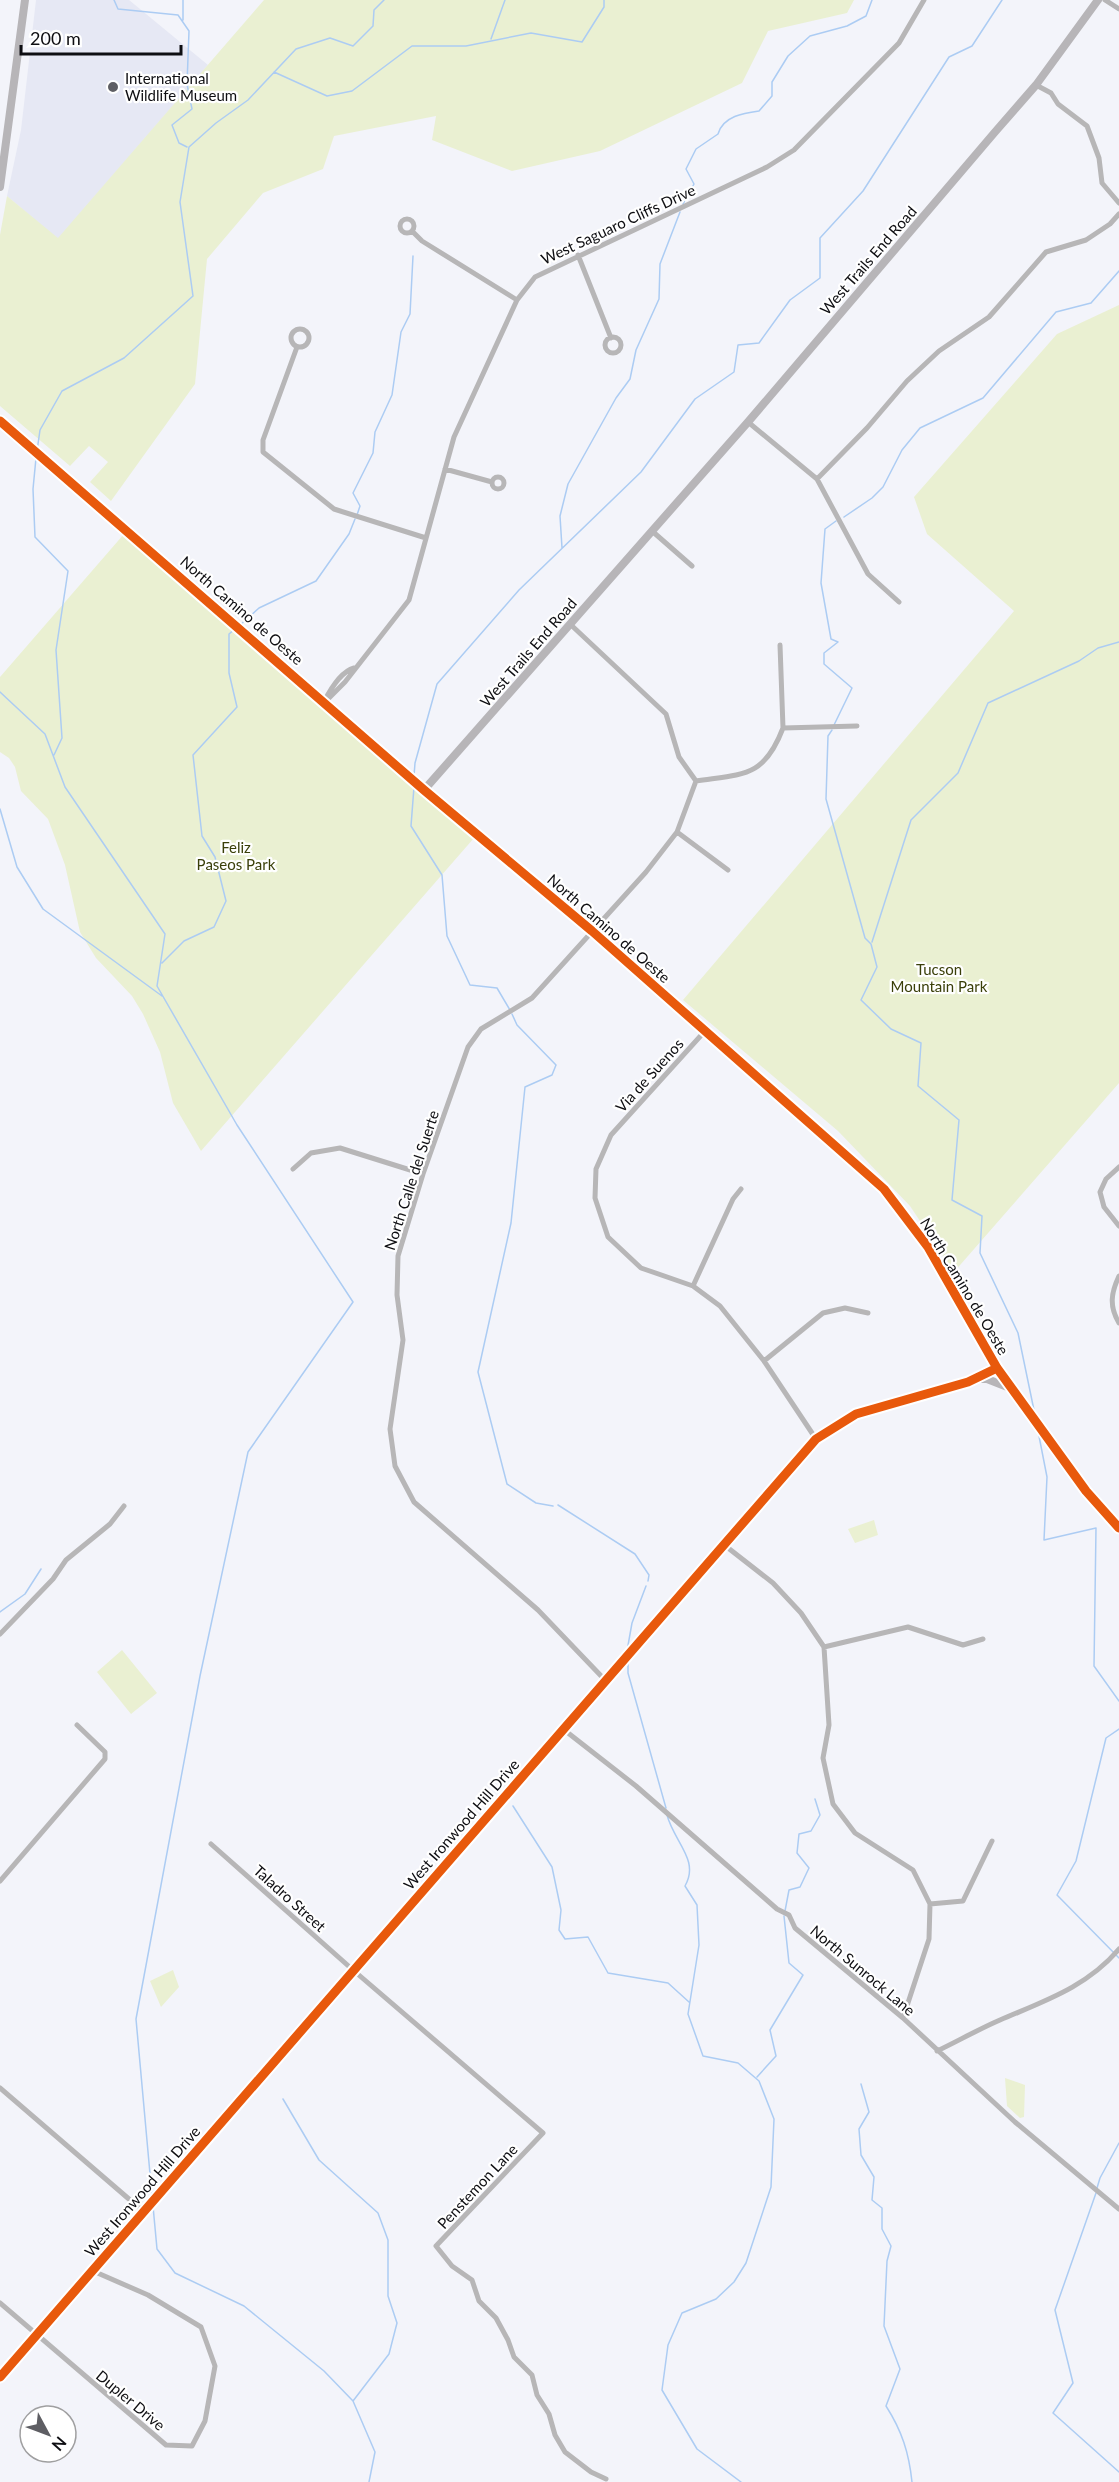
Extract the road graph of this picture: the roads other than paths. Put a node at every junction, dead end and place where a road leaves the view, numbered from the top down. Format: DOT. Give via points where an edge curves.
graph roads {
  1 [pos="26,0"];
  2 [pos="924,0"];
  3 [pos="1098,0"];
  4 [pos="1105,0"];
  5 [pos="1119,9"];
  6 [pos="1036,84"];
  7 [pos="0,187"];
  8 [pos="1119,203"];
  9 [pos="1119,214"];
  10 [pos="412,231"];
  11 [pos="578,255"];
  12 [pos="517,300"];
  13 [pos="611,338"];
  14 [pos="297,347"];
  15 [pos="0,421"];
  16 [pos="748,422"];
  17 [pos="262,449"];
  18 [pos="255,451"];
  19 [pos="446,469"];
  20 [pos="817,479"];
  21 [pos="492,482"];
  22 [pos="652,531"];
  23 [pos="426,538"];
  24 [pos="692,566"];
  25 [pos="900,602"];
  26 [pos="570,624"];
  27 [pos="780,645"];
  28 [pos="324,703"];
  29 [pos="857,726"];
  30 [pos="783,728"];
  31 [pos="696,781"];
  32 [pos="424,790"];
  33 [pos="677,832"];
  34 [pos="728,870"];
  35 [pos="591,931"];
  36 [pos="705,1031"];
  37 [pos="1119,1167"];
  38 [pos="293,1169"];
  39 [pos="423,1174"];
  40 [pos="741,1189"];
  41 [pos="1119,1226"];
  42 [pos="1119,1276"];
  43 [pos="693,1286"];
  44 [pos="868,1313"];
  45 [pos="1119,1323"];
  46 [pos="764,1361"];
  47 [pos="997,1368"];
  48 [pos="975,1379"];
  49 [pos="1013,1390"];
  50 [pos="816,1439"];
  51 [pos="124,1506"];
  52 [pos="1119,1528"];
  53 [pos="723,1544"];
  54 [pos="0,1634"];
  55 [pos="983,1639"];
  56 [pos="824,1647"];
  57 [pos="605,1680"];
  58 [pos="76,1725"];
  59 [pos="563,1729"];
  60 [pos="992,1841"];
  61 [pos="211,1844"];
  62 [pos="0,1881"];
  63 [pos="930,1904"];
  64 [pos="1119,1949"];
  65 [pos="353,1970"];
  66 [pos="903,2018"];
  67 [pos="937,2051"];
  68 [pos="0,2088"];
  69 [pos="1119,2209"];
  70 [pos="144,2212"];
  71 [pos="93,2271"];
  72 [pos="0,2303"];
  73 [pos="37,2335"];
  74 [pos="0,2377"];
  75 [pos="606,2479"];
  1 -- 7 [label="street"];
  2 -- 11 [label="street, West Saguaro Cliffs Drive" via="898,43 794,150 767,167"];
  3 -- 6 [label="street, West Trails End Road"];
  4 -- 5 [label="street"];
  6 -- 8 [label="street" via="1087,126 1102,183"];
  6 -- 16 [label="street, West Trails End Road"];
  9 -- 20 [label="street" via="1086,240 1046,252 989,317 939,351 907,381"];
  10 -- 12 [label="street"];
  11 -- 12 [label="street, West Saguaro Cliffs Drive" via="535,277"];
  11 -- 13 [label="street"];
  12 -- 19 [label="street, West Saguaro Cliffs Drive" via="454,437"];
  14 -- 17 [label="street"];
  15 -- 28 [label="street, North Camino de Oeste"];
  16 -- 20 [label="street"];
  16 -- 22 [label="street, West Trails End Road"];
  17 -- 18 [label="street"];
  17 -- 23 [label="street" via="334,509"];
  19 -- 21 [label="street"];
  19 -- 23 [label="street, West Saguaro Cliffs Drive"];
  20 -- 25 [label="street" via="868,574"];
  22 -- 24 [label="street"];
  22 -- 26 [label="street, West Trails End Road"];
  23 -- 28 [label="street, West Saguaro Cliffs Drive" via="409,600"];
  26 -- 31 [label="street" via="666,714 679,757"];
  26 -- 32 [label="street, West Trails End Road"];
  27 -- 30 [label="street"];
  28 -- 32 [label="street, North Camino de Oeste"];
  29 -- 30 [label="street"];
  30 -- 31 [label="street" via="775,750 747,774"];
  31 -- 33 [label="street, North Calle del Suerte"];
  32 -- 35 [label="street, North Camino de Oeste"];
  33 -- 34 [label="street"];
  33 -- 35 [label="street, North Calle del Suerte"];
  35 -- 36 [label="street, North Camino de Oeste"];
  35 -- 39 [label="street, North Calle del Suerte" via="532,998 481,1029 468,1047"];
  36 -- 43 [label="street, Via de Suenos" via="611,1135 596,1169 595,1198 608,1237 641,1268"];
  36 -- 47 [label="street, North Camino de Oeste" via="884,1189 928,1247"];
  37 -- 41 [label="street" via="1106,1179 1100,1192 1104,1207"];
  38 -- 39 [label="street" via="311,1153 340,1148"];
  39 -- 57 [label="street, North Calle del Suerte" via="398,1256 397,1295 403,1340 390,1429 395,1466 414,1502 538,1610"];
  40 -- 43 [label="street"];
  42 -- 45 [label="street" via="1111,1305"];
  43 -- 46 [label="street, Via de Suenos" via="720,1306"];
  44 -- 46 [label="street" via="845,1308 824,1313"];
  46 -- 50 [label="street, Via de Suenos"];
  47 -- 48 [label="street, West Ironwood Hill Drive"];
  47 -- 49 [label="street, North Camino de Oeste"];
  48 -- 49 [label="street" via="987,1379"];
  48 -- 50 [label="street, West Ironwood Hill Drive" via="855,1414"];
  49 -- 52 [label="street, North Camino de Oeste" via="1086,1491"];
  50 -- 53 [label="street, West Ironwood Hill Drive"];
  51 -- 54 [label="street" via="110,1524 66,1560"];
  53 -- 56 [label="street" via="772,1583 801,1613"];
  53 -- 57 [label="street, West Ironwood Hill Drive"];
  55 -- 56 [label="street" via="963,1645 908,1627"];
  56 -- 63 [label="street" via="829,1725 823,1758 833,1804 855,1833 913,1870"];
  57 -- 59 [label="street, West Ironwood Hill Drive"];
  58 -- 62 [label="street" via="105,1752 105,1759"];
  59 -- 65 [label="street, West Ironwood Hill Drive"];
  59 -- 66 [label="street, North Sunrock Lane" via="789,1915 795,1928"];
  60 -- 63 [label="street" via="963,1901"];
  61 -- 65 [label="street, Taladro Street"];
  63 -- 66 [label="street" via="929,1939"];
  64 -- 67 [label="street" via="1057,1998 999,2020"];
  65 -- 70 [label="street, West Ironwood Hill Drive"];
  65 -- 75 [label="street, Penstemon Lane" via="543,2133 436,2246 452,2266 472,2280 479,2301 496,2318 513,2357 532,2375 537,2395 565,2452"];
  66 -- 67 [label="street, North Sunrock Lane"];
  67 -- 69 [label="street, North Sunrock Lane"];
  68 -- 70 [label="street"];
  70 -- 71 [label="street, West Ironwood Hill Drive"];
  71 -- 73 [label="street, West Ironwood Hill Drive"];
  71 -- 73 [label="street, Dupler Drive" via="148,2295 201,2327 215,2366 205,2421 192,2446 166,2445"];
  72 -- 73 [label="street"];
  73 -- 74 [label="street, West Ironwood Hill Drive"];
}
